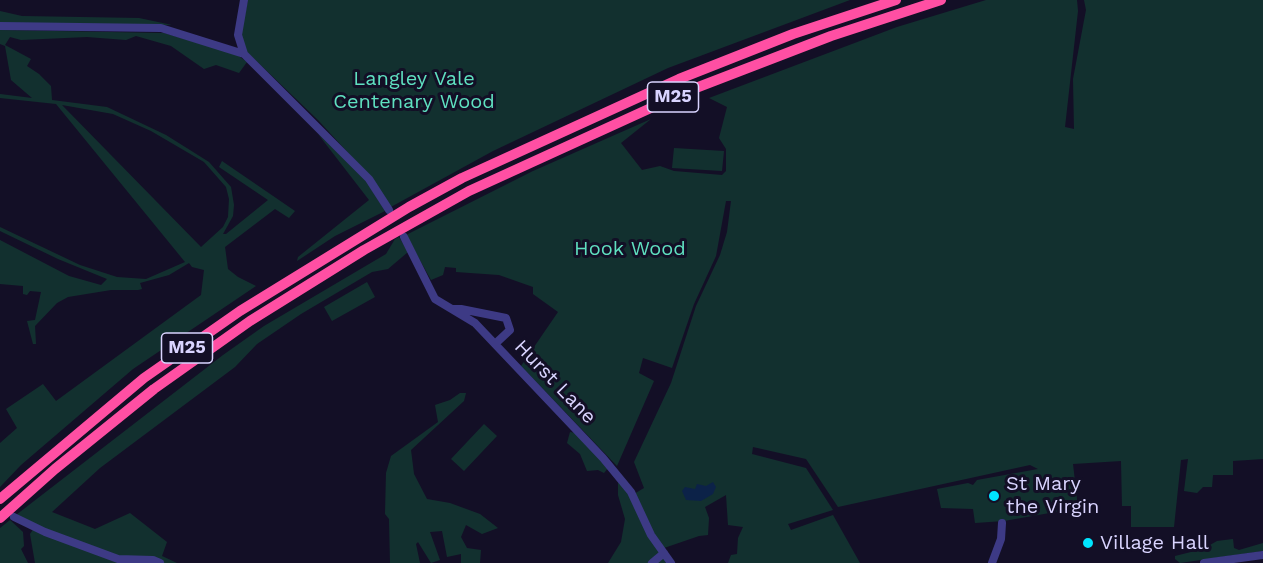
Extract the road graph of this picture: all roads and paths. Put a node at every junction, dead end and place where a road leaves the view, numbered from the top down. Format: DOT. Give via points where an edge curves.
graph roads {
  1 [pos="244,0"];
  2 [pos="896,0"];
  3 [pos="941,0"];
  4 [pos="0,26"];
  5 [pos="238,35"];
  6 [pos="227,46"];
  7 [pos="244,54"];
  8 [pos="389,210"];
  9 [pos="404,237"];
  10 [pos="452,309"];
  11 [pos="495,344"];
  12 [pos="0,499"];
  13 [pos="14,517"];
  14 [pos="0,518"];
  15 [pos="1002,523"];
  16 [pos="664,554"];
  17 [pos="1263,555"];
  18 [pos="1252,560"];
  19 [pos="160,563"];
  20 [pos="652,563"];
  21 [pos="671,563"];
  22 [pos="992,563"];
  23 [pos="1204,563"];
  1 -- 5 [label="street"];
  2 -- 12 [label="highway, M25" via="793,34 679,79 420,201 240,310 144,378"];
  3 -- 14 [label="highway, M25" via="831,36 688,91 470,190 250,321 154,389"];
  4 -- 6 [label="street" via="161,28"];
  5 -- 6 [label="street" via="234,44"];
  5 -- 7 [label="street"];
  6 -- 7 [label="street"];
  7 -- 8 [label="street" via="369,179"];
  9 -- 10 [label="street, Hurst Lane" via="435,298"];
  10 -- 11 [label="street, Hurst Lane" via="475,323"];
  10 -- 11 [label="street" via="506,318 510,330"];
  11 -- 16 [label="street, Hurst Lane" via="631,492"];
  13 -- 19 [label="street" via="118,559"];
  15 -- 22 [label="street"];
  16 -- 20 [label="street"];
  16 -- 21 [label="street, Hurst Lane"];
  17 -- 18 [label="street"];
  18 -- 23 [label="street"];
}
